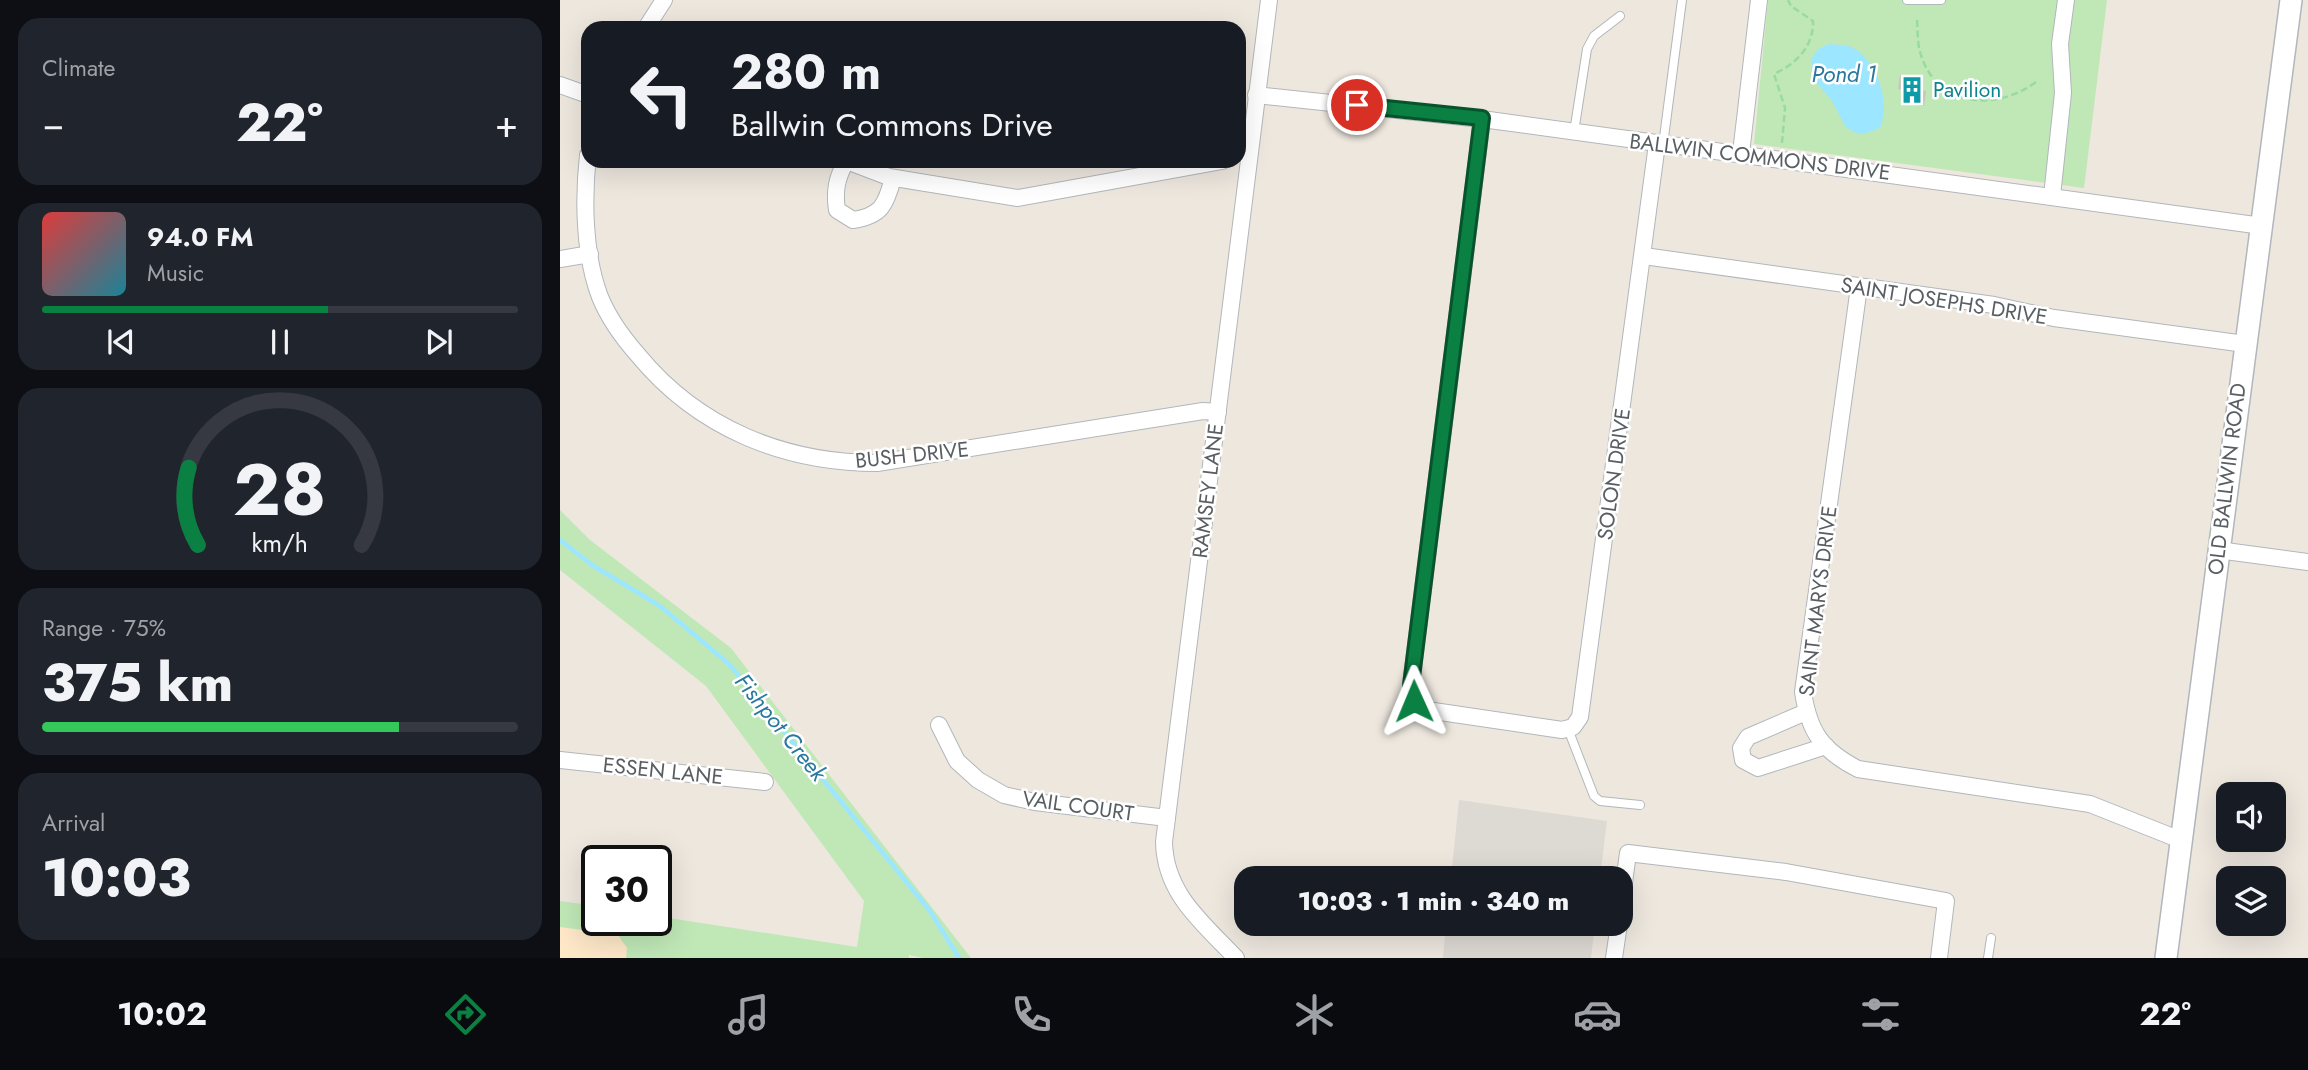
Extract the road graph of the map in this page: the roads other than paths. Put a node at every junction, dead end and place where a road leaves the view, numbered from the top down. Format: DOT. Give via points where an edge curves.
graph roads {
  1 [pos="664,0"];
  2 [pos="1269,0"];
  3 [pos="1682,0"];
  4 [pos="1759,0"];
  5 [pos="1907,0"];
  6 [pos="1941,0"];
  7 [pos="2066,0"];
  8 [pos="2291,0"];
  9 [pos="1620,16"];
  10 [pos="650,21"];
  11 [pos="560,85"];
  12 [pos="581,92"];
  13 [pos="1256,95"];
  14 [pos="1482,118"];
  15 [pos="1574,132"];
  16 [pos="1660,144"];
  17 [pos="1246,149"];
  18 [pos="1741,153"];
  19 [pos="588,168"];
  20 [pos="842,168"];
  21 [pos="865,168"];
  22 [pos="1183,168"];
  23 [pos="1243,168"];
  24 [pos="893,178"];
  25 [pos="2052,196"];
  26 [pos="2262,226"];
  27 [pos="590,254"];
  28 [pos="1644,256"];
  29 [pos="560,259"];
  30 [pos="1859,287"];
  31 [pos="2245,344"];
  32 [pos="1218,412"];
  33 [pos="2218,550"];
  34 [pos="2308,562"];
  35 [pos="1806,712"];
  36 [pos="939,725"];
  37 [pos="1568,729"];
  38 [pos="1826,746"];
  39 [pos="560,760"];
  40 [pos="765,782"];
  41 [pos="1640,805"];
  42 [pos="1167,818"];
  43 [pos="2183,841"];
  44 [pos="1626,866"];
  45 [pos="1617,936"];
  46 [pos="1991,938"];
  47 [pos="1236,958"];
  48 [pos="1614,958"];
  49 [pos="1939,958"];
  50 [pos="1988,958"];
  51 [pos="2166,958"];
  1 -- 10 [label="street"];
  2 -- 13 [label="street, RAMSEY LANE"];
  3 -- 16 [label="lane"];
  4 -- 18 [label="street"];
  5 -- 6 [label="lane"];
  7 -- 25 [label="street" via="2060,44 2063,93"];
  8 -- 26 [label="street, OLD BALLWIN ROAD"];
  9 -- 15 [label="lane" via="1594,36 1587,49"];
  11 -- 12 [label="street"];
  13 -- 14 [label="street, BALLWIN COMMONS DRIVE"];
  13 -- 17 [label="street, RAMSEY LANE"];
  14 -- 15 [label="street, BALLWIN COMMONS DRIVE"];
  14 -- 37 [label="street" via="1411,685 1420,709"];
  15 -- 16 [label="street, BALLWIN COMMONS DRIVE"];
  16 -- 18 [label="street, BALLWIN COMMONS DRIVE"];
  16 -- 28 [label="street, SOLON DRIVE"];
  18 -- 25 [label="street, BALLWIN COMMONS DRIVE"];
  19 -- 27 [label="street, BUSH DRIVE"];
  20 -- 24 [label="street" via="837,179 837,210 853,220 870,218 887,201"];
  21 -- 24 [label="street"];
  22 -- 24 [label="street" via="1018,198"];
  23 -- 32 [label="street, RAMSEY LANE"];
  25 -- 26 [label="street, BALLWIN COMMONS DRIVE"];
  26 -- 31 [label="street, OLD BALLWIN ROAD"];
  27 -- 29 [label="street"];
  27 -- 32 [label="street, BUSH DRIVE" via="600,297 615,325 665,384 735,434 795,454 852,463 904,460"];
  28 -- 30 [label="street, SAINT JOSEPHS DRIVE"];
  28 -- 37 [label="street, SOLON DRIVE" via="1581,714"];
  30 -- 31 [label="street, SAINT JOSEPHS DRIVE"];
  30 -- 35 [label="street, SAINT MARYS DRIVE" via="1803,692"];
  31 -- 33 [label="street, OLD BALLWIN ROAD"];
  32 -- 42 [label="street, RAMSEY LANE"];
  33 -- 34 [label="street"];
  33 -- 43 [label="street, OLD BALLWIN ROAD"];
  35 -- 38 [label="street, SAINT MARYS DRIVE" via="1813,732"];
  35 -- 38 [label="street, SAINT MARYS DRIVE" via="1748,737 1741,748 1743,760 1758,768"];
  36 -- 42 [label="street, VAIL COURT" via="957,761 1004,795"];
  37 -- 41 [label="lane" via="1594,796"];
  38 -- 43 [label="street, SAINT MARYS DRIVE" via="1857,769 2090,804"];
  39 -- 40 [label="street, ESSEN LANE"];
  42 -- 47 [label="street, RAMSEY LANE" via="1165,861 1179,897"];
  43 -- 51 [label="street, OLD BALLWIN ROAD"];
  44 -- 49 [label="street" via="1628,853 1786,872 1946,901"];
  45 -- 48 [label="street"];
  46 -- 50 [label="lane"];
}
